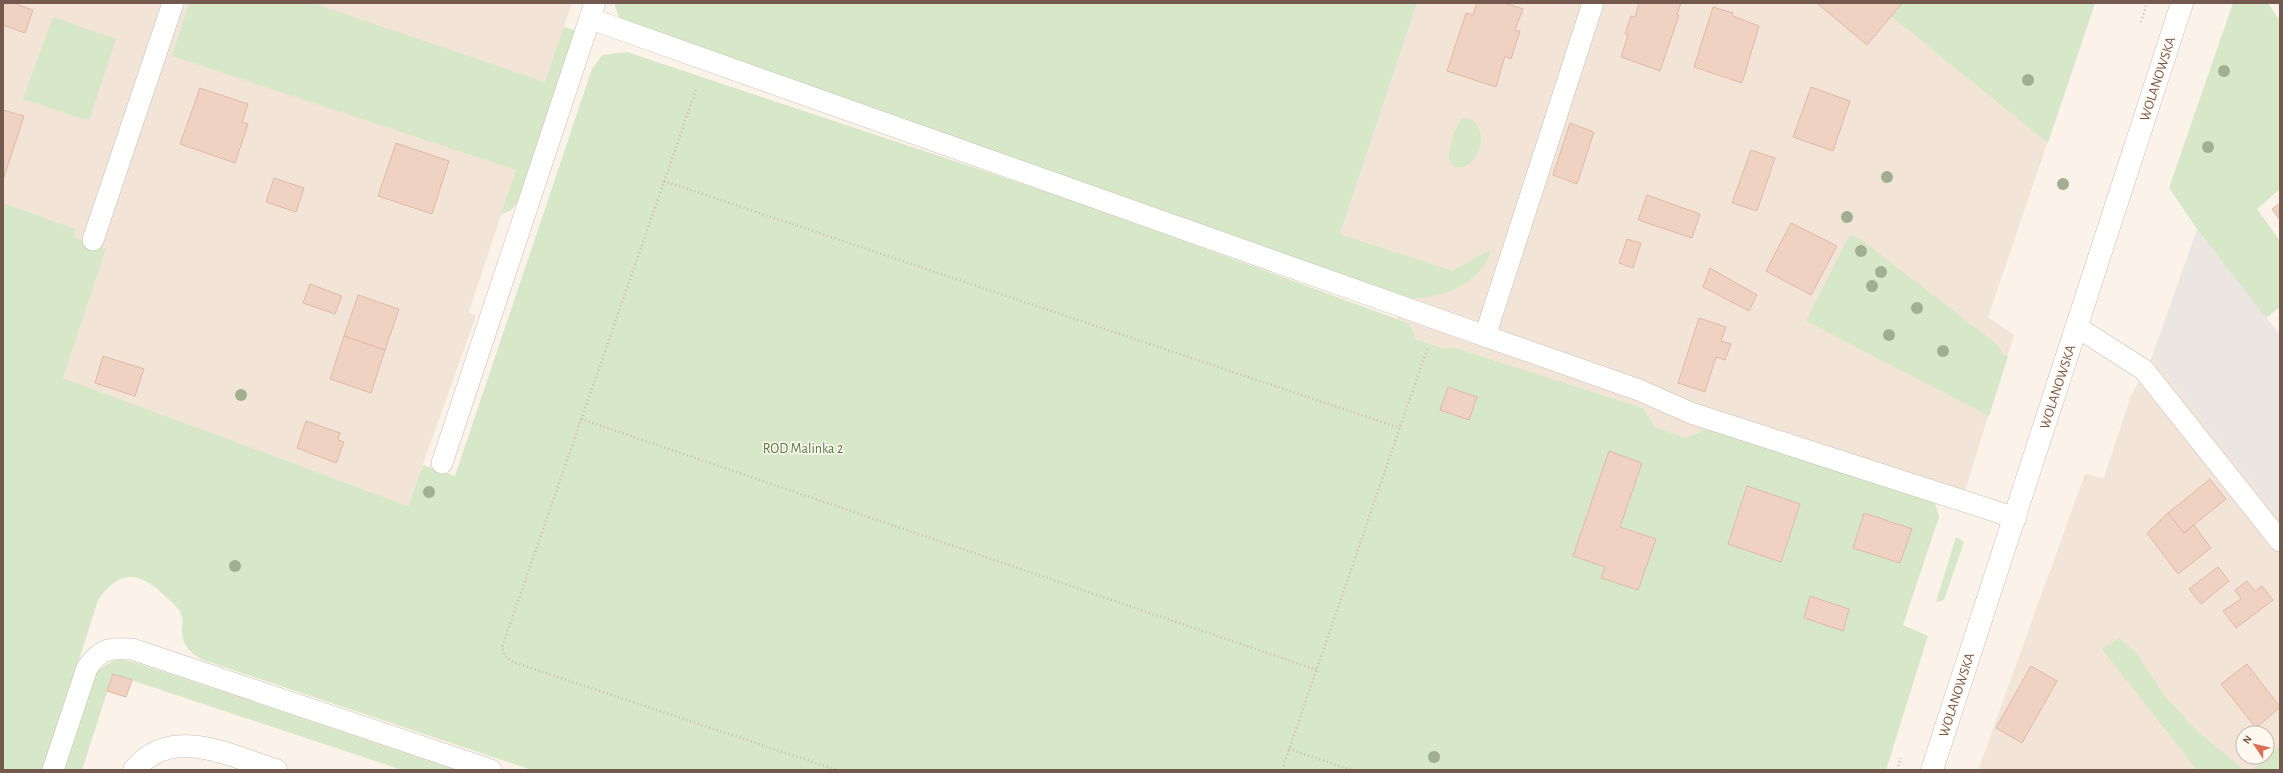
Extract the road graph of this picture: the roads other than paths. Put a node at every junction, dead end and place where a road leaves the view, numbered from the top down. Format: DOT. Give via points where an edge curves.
graph roads {
  1 [pos="173,3"];
  2 [pos="1593,3"];
  3 [pos="2182,3"];
  4 [pos="593,11"];
  5 [pos="93,240"];
  6 [pos="2077,327"];
  7 [pos="1485,336"];
  8 [pos="442,463"];
  9 [pos="2016,518"];
  10 [pos="2280,541"];
  11 [pos="53,770"];
  12 [pos="134,770"];
  13 [pos="276,770"];
  14 [pos="491,770"];
  15 [pos="1932,770"];
  1 -- 5 [label="lane"];
  2 -- 7 [label="lane"];
  3 -- 6 [label="street, WOLANOWSKA"];
  4 -- 7 [label="lane"];
  4 -- 8 [label="lane"];
  6 -- 9 [label="street, WOLANOWSKA"];
  6 -- 10 [label="lane" via="2144,370"];
  7 -- 9 [label="lane" via="1639,390 1691,413"];
  9 -- 15 [label="street, WOLANOWSKA"];
  11 -- 14 [label="lane" via="87,668 94,657 107,649 121,648 132,649"];
  12 -- 13 [label="street" via="142,760 163,748 182,744 204,748"];
}
